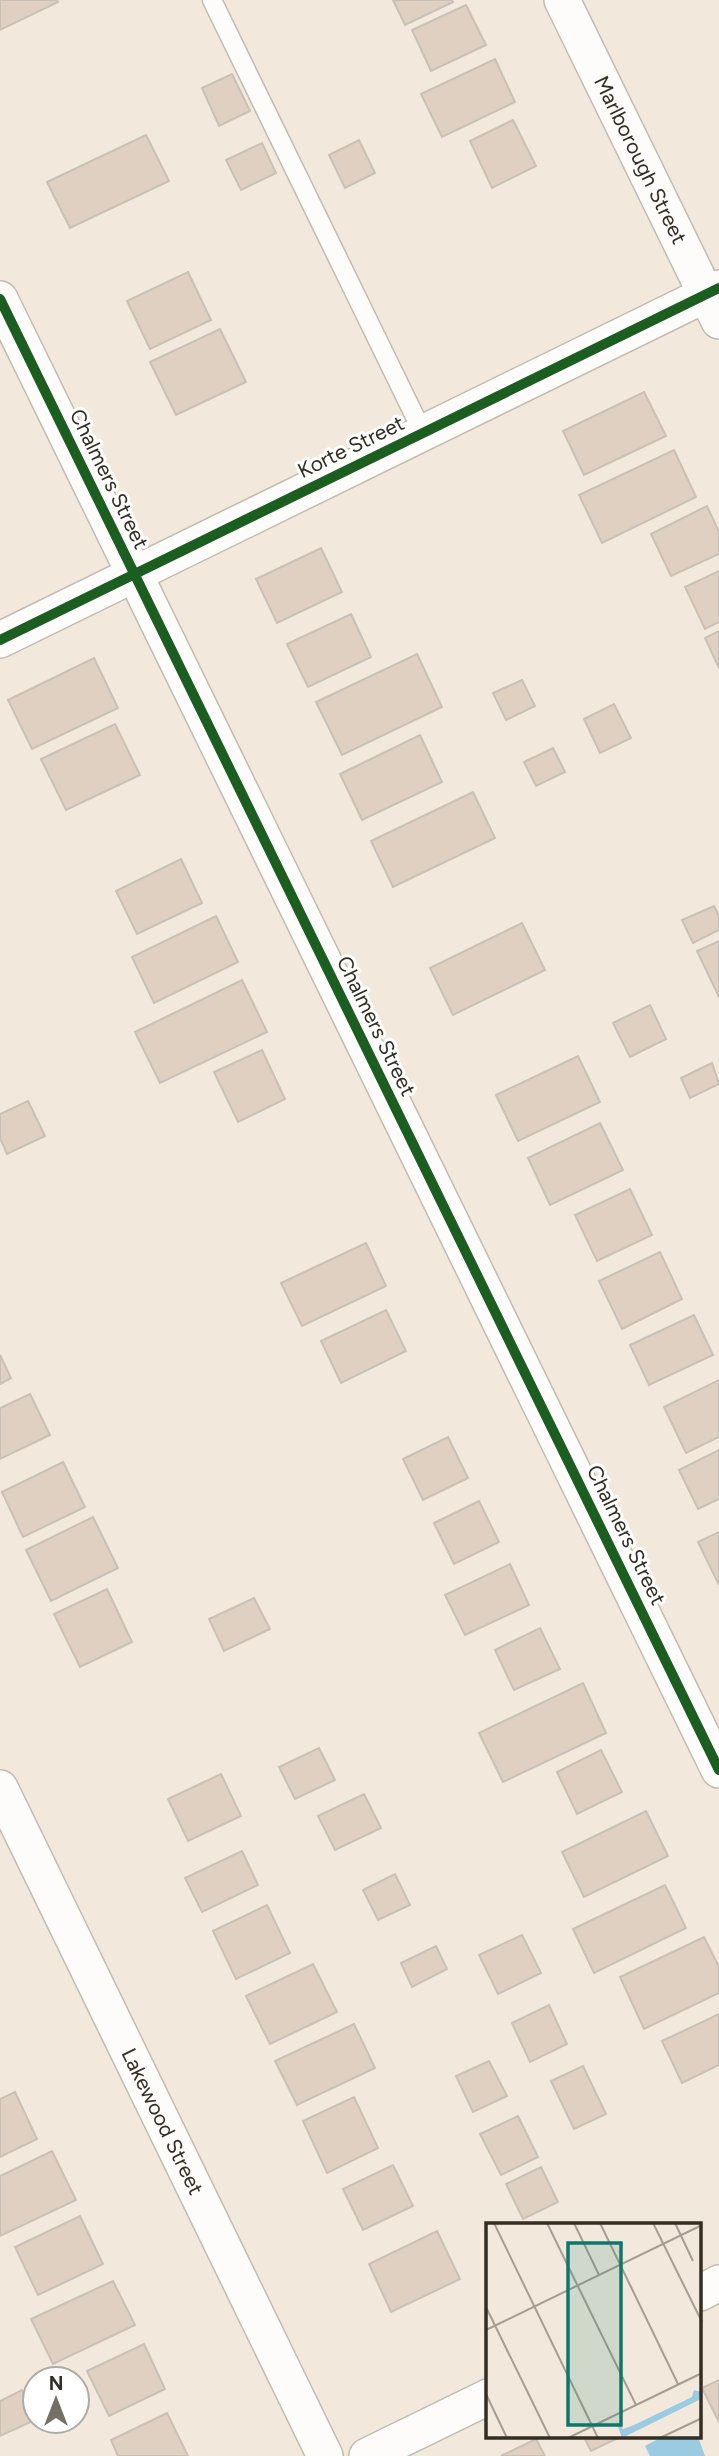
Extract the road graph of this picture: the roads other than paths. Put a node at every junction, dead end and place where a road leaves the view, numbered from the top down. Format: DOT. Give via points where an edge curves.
graph roads {
  1 [pos="212,0"];
  2 [pos="562,0"];
  3 [pos="0,299"];
  4 [pos="715,301"];
  5 [pos="423,433"];
  6 [pos="134,574"];
  7 [pos="0,640"];
  8 [pos="719,1770"];
  9 [pos="0,1788"];
  10 [pos="719,2283"];
  11 [pos="702,2292"];
  12 [pos="486,2398"];
  13 [pos="325,2456"];
  14 [pos="367,2456"];
  1 -- 5 [label="lane"];
  2 -- 4 [label="street, Marlborough Street"];
  3 -- 6 [label="street, Chalmers Street"];
  4 -- 5 [label="street, Korte Street"];
  5 -- 6 [label="street, Korte Street"];
  6 -- 7 [label="street, Korte Street"];
  6 -- 8 [label="street, Chalmers Street"];
  9 -- 13 [label="street, Lakewood Street"];
  10 -- 11 [label="street"];
  12 -- 14 [label="street"];
}
